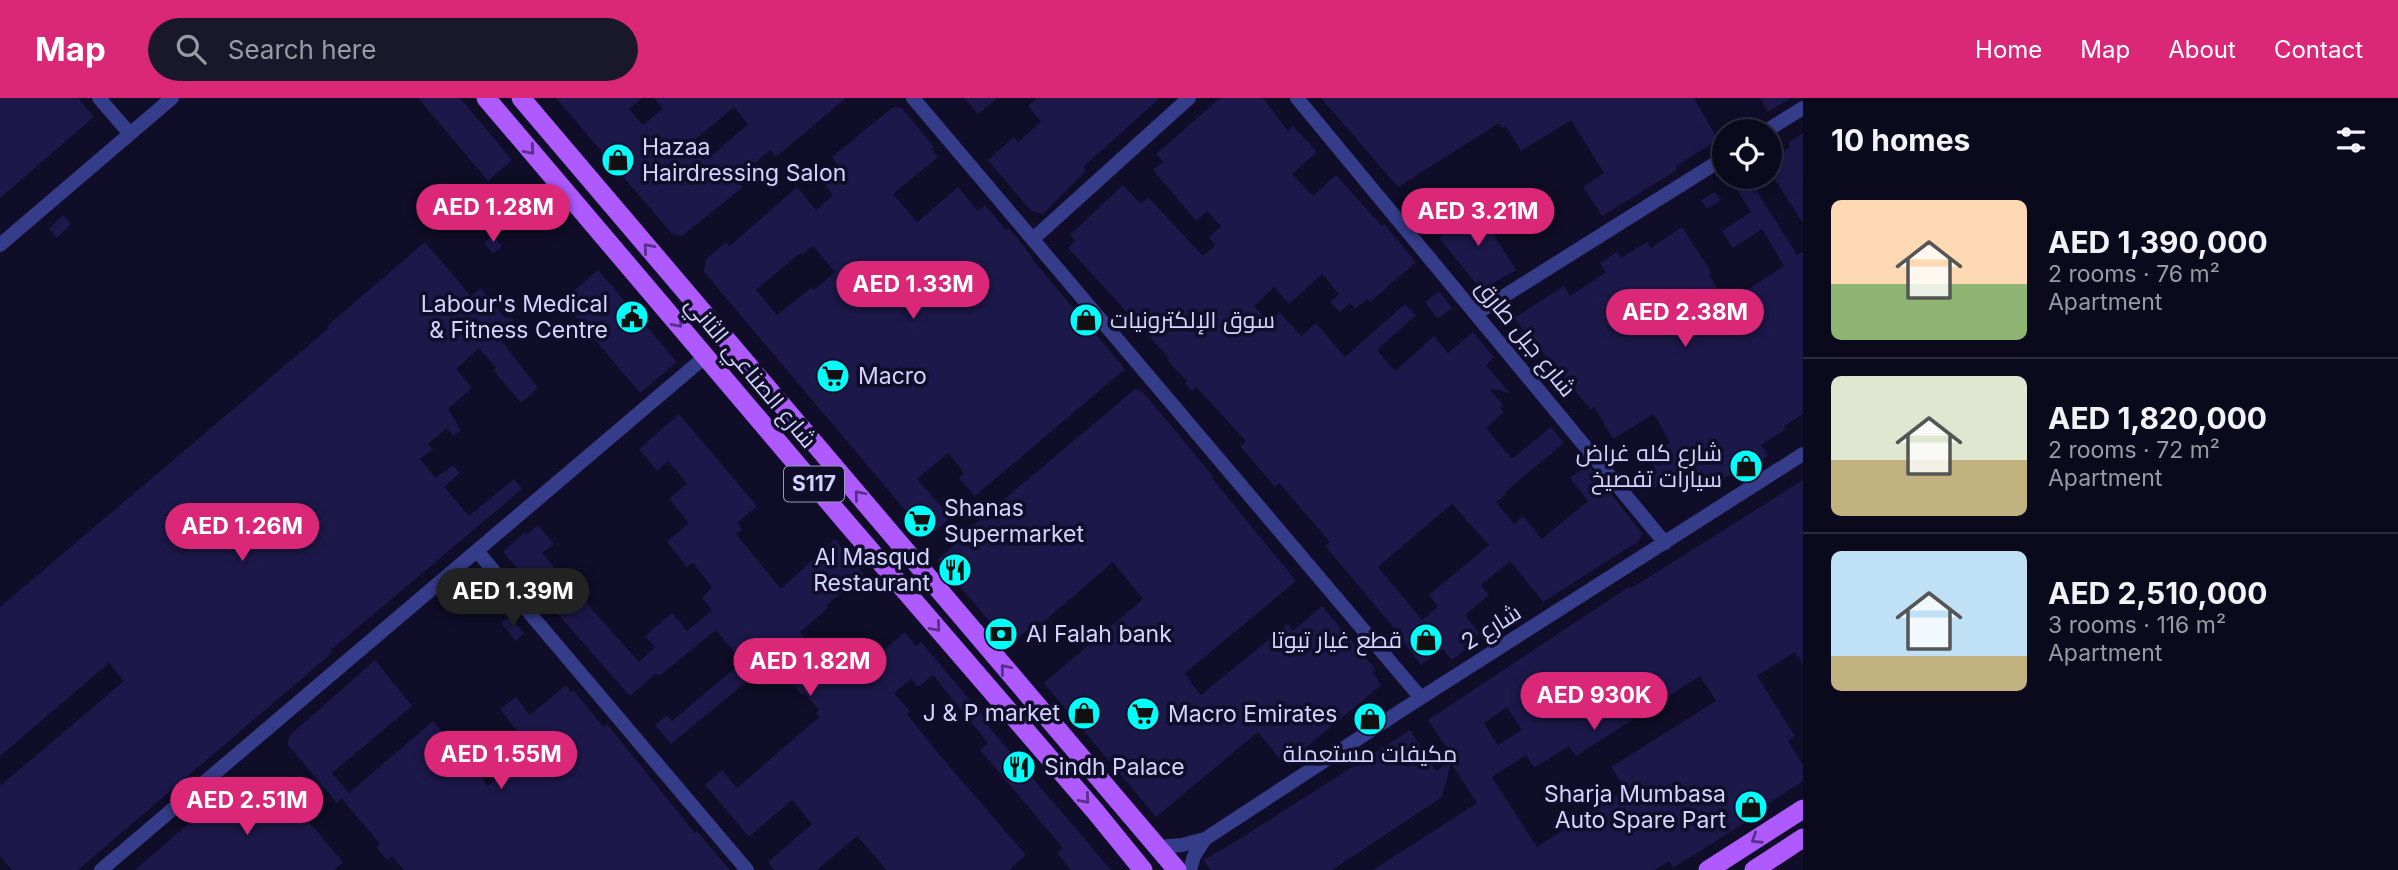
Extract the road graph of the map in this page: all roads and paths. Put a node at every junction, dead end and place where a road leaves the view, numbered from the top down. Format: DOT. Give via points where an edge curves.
graph roads {
  1 [pos="99,98"];
  2 [pos="172,98"];
  3 [pos="486,98"];
  4 [pos="521,98"];
  5 [pos="913,98"];
  6 [pos="1189,98"];
  7 [pos="1297,98"];
  8 [pos="1803,108"];
  9 [pos="1782,121"];
  10 [pos="130,134"];
  11 [pos="1712,166"];
  12 [pos="1033,239"];
  13 [pos="0,244"];
  14 [pos="1477,313"];
  15 [pos="706,356"];
  16 [pos="1803,454"];
  17 [pos="1665,543"];
  18 [pos="477,551"];
  19 [pos="1421,698"];
  20 [pos="1803,809"];
  21 [pos="1803,838"];
  22 [pos="1205,839"];
  23 [pos="1158,847"];
  24 [pos="101,870"];
  25 [pos="747,870"];
  26 [pos="1143,870"];
  27 [pos="1177,870"];
  28 [pos="1190,870"];
  29 [pos="1708,870"];
  30 [pos="1754,870"];
  1 -- 10 [label="street"];
  2 -- 10 [label="street"];
  3 -- 15 [label="main road, شارع الصناعي الثاني / S117, one-way"];
  23 -- 4 [label="main road, شارع الصناعي الثاني / S117, one-way"];
  5 -- 12 [label="street"];
  6 -- 12 [label="street"];
  7 -- 14 [label="street, شارع جبل طارق"];
  8 -- 9 [label="street"];
  10 -- 13 [label="street"];
  11 -- 14 [label="street"];
  12 -- 19 [label="street"];
  14 -- 17 [label="street, شارع جبل طارق"];
  15 -- 18 [label="street"];
  15 -- 26 [label="main road, شارع الصناعي الثاني / S117, one-way"];
  16 -- 17 [label="street, شارع 2"];
  17 -- 19 [label="street, شارع 2"];
  18 -- 24 [label="street"];
  18 -- 25 [label="street"];
  19 -- 22 [label="street, شارع 2"];
  20 -- 29 [label="main road, one-way"];
  21 -- 30 [label="main road"];
  22 -- 23 [label="street, شارع 2"];
  22 -- 28 [label="street"];
  23 -- 27 [label="main road, شارع الصناعي الثاني / S117"];
}
